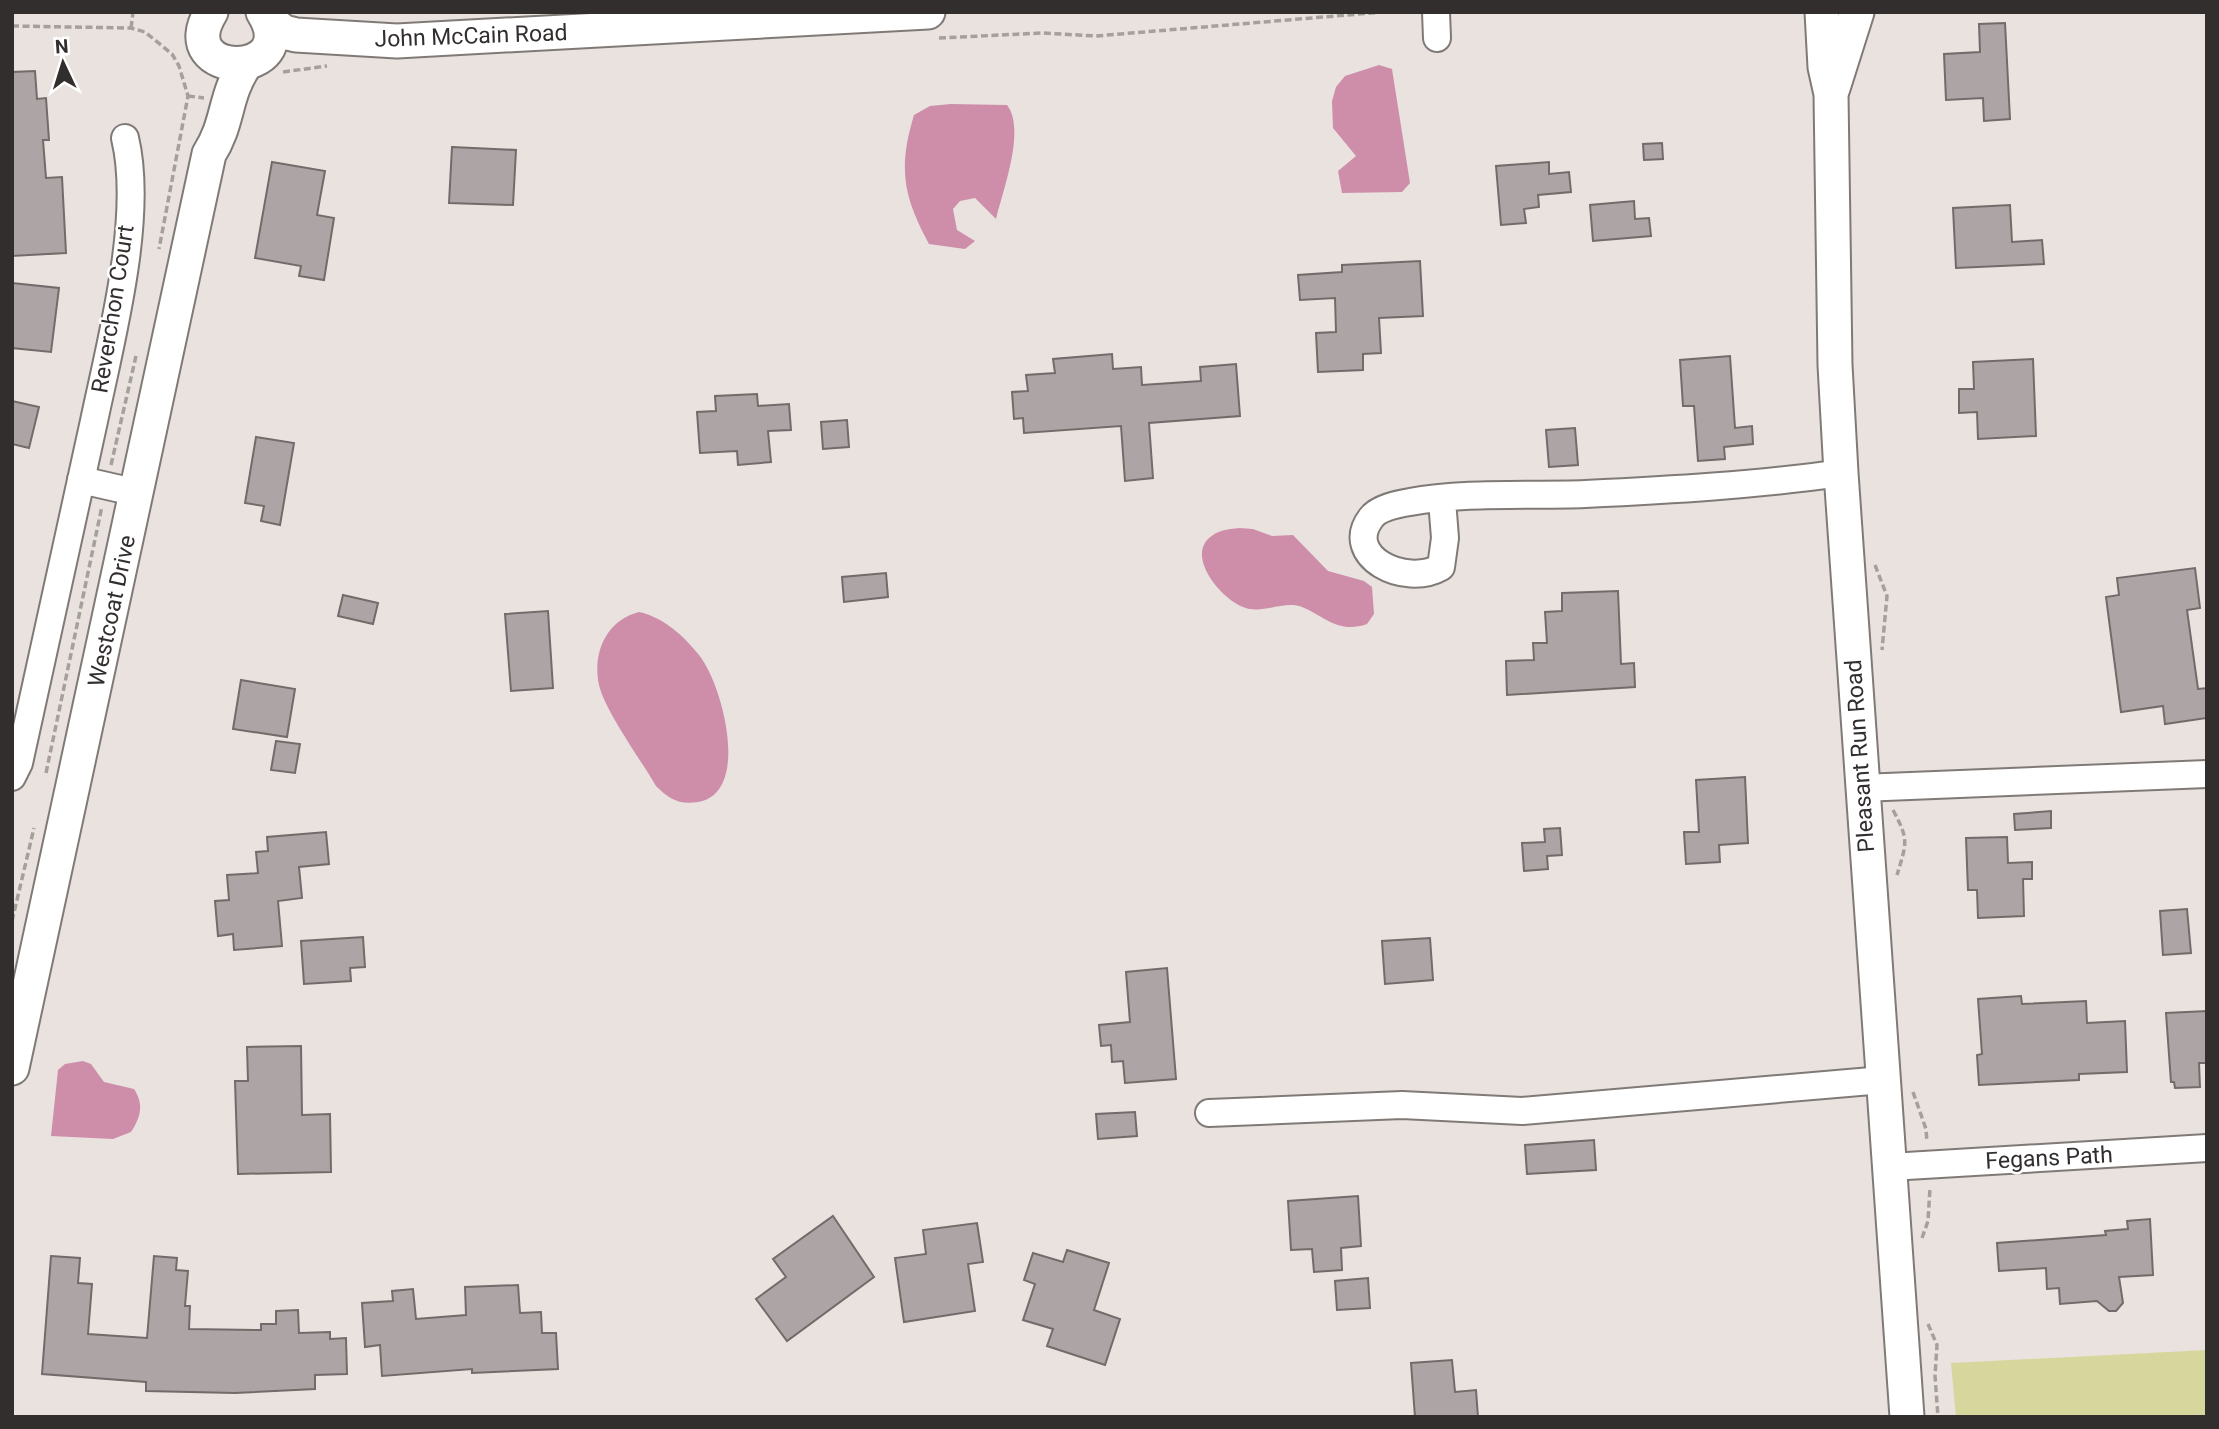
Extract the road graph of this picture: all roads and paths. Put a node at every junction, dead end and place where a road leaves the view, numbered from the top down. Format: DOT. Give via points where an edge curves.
graph roads {
  1 [pos="133,12"];
  2 [pos="1383,12"];
  3 [pos="1822,12"];
  4 [pos="1857,15"];
  5 [pos="266,16"];
  6 [pos="205,25"];
  7 [pos="932,25"];
  8 [pos="12,26"];
  9 [pos="131,28"];
  10 [pos="349,40"];
  11 [pos="252,61"];
  12 [pos="1831,93"];
  13 [pos="125,138"];
  14 [pos="209,154"];
  15 [pos="159,250"];
  16 [pos="136,355"];
  17 [pos="110,469"];
  18 [pos="1841,473"];
  19 [pos="81,480"];
  20 [pos="138,493"];
  21 [pos="1442,500"];
  22 [pos="103,501"];
  23 [pos="2207,774"];
  24 [pos="46,776"];
  25 [pos="12,777"];
  26 [pos="1861,788"];
  27 [pos="34,827"];
  28 [pos="12,921"];
  29 [pos="12,1068"];
  30 [pos="1883,1080"];
  31 [pos="1209,1112"];
  32 [pos="2207,1149"];
  33 [pos="1890,1167"];
  34 [pos="1907,1417"];
  1 -- 9 [label="path"];
  2 -- 7 [label="path" via="1096,36"];
  3 -- 12 [label="main road, Pleasant Run Road"];
  4 -- 12 [label="main road, Pleasant Run Road"];
  5 -- 10 [label="main road, John McCain Road" via="284,32"];
  5 -- 11 [label="main road, Westcoat Drive" via="268,45"];
  6 -- 11 [label="main road" via="223,62"];
  6 -- 14 [label="main road, Westcoat Drive" via="211,87 204,129"];
  7 -- 10 [label="main road, John McCain Road"];
  8 -- 9 [label="path"];
  9 -- 15 [label="path" via="145,32 172,54 188,96"];
  10 -- 11 [label="main road, John McCain Road" via="328,50"];
  11 -- 14 [label="main road, Westcoat Drive" via="231,85 223,132"];
  12 -- 18 [label="main road, Pleasant Run Road" via="1834,342"];
  13 -- 19 [label="street, Reverchon Court" via="131,186 122,280"];
  14 -- 20 [label="main road, Westcoat Drive"];
  16 -- 17 [label="path"];
  18 -- 21 [label="street" via="1790,480"];
  18 -- 26 [label="main road, Pleasant Run Road"];
  19 -- 20 [label="street"];
  19 -- 25 [label="street, Reverchon Court" via="19,763"];
  20 -- 29 [label="main road, Westcoat Drive"];
  22 -- 24 [label="path"];
  23 -- 26 [label="street"];
  26 -- 30 [label="main road, Pleasant Run Road"];
  27 -- 28 [label="path"];
  30 -- 31 [label="street" via="1522,1111 1402,1105"];
  30 -- 33 [label="main road, Pleasant Run Road"];
  32 -- 33 [label="street, Fegans Path"];
  33 -- 34 [label="main road, Pleasant Run Road"];
}
